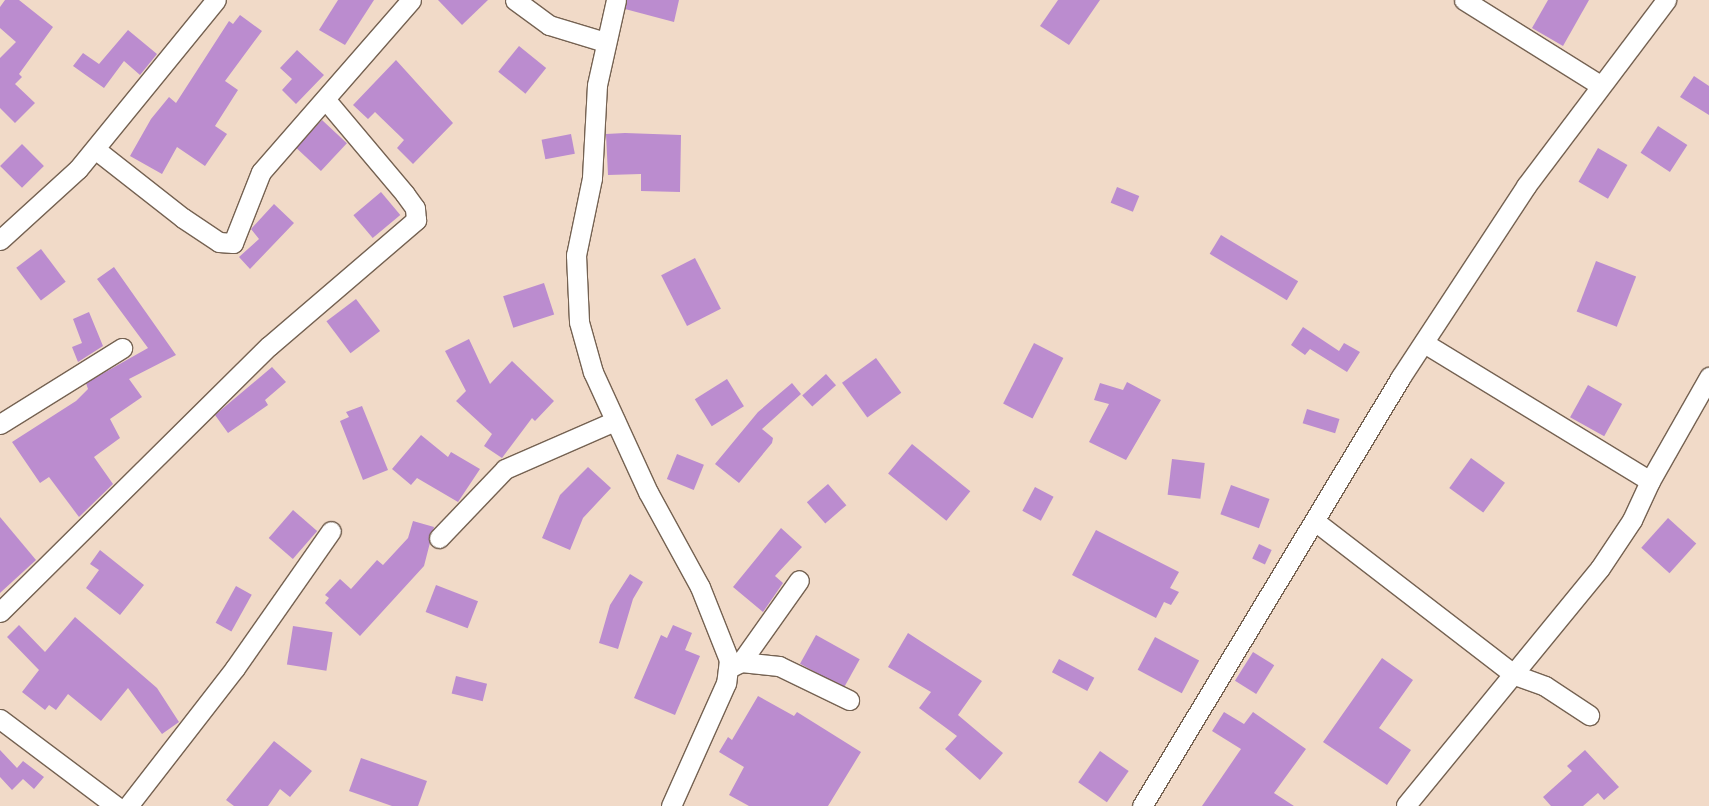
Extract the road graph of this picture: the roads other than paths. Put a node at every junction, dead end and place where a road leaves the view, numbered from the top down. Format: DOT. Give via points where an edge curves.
graph roads {
  1 [pos="216,0"];
  2 [pos="411,0"];
  3 [pos="515,0"];
  4 [pos="616,0"];
  5 [pos="1464,0"];
  6 [pos="1666,0"];
  7 [pos="605,42"];
  8 [pos="1600,85"];
  9 [pos="325,99"];
  10 [pos="95,150"];
  11 [pos="0,240"];
  12 [pos="1424,343"];
  13 [pos="122,348"];
  14 [pos="1709,377"];
  15 [pos="615,421"];
  16 [pos="0,424"];
  17 [pos="1650,481"];
  18 [pos="1316,522"];
  19 [pos="331,531"];
  20 [pos="439,538"];
  21 [pos="799,580"];
  22 [pos="0,612"];
  23 [pos="735,665"];
  24 [pos="1515,675"];
  25 [pos="848,700"];
  26 [pos="1589,716"];
  27 [pos="0,719"];
  28 [pos="1406,805"];
  29 [pos="116,806"];
  30 [pos="128,806"];
  31 [pos="670,806"];
  32 [pos="1142,806"];
  1 -- 10 [label="street"];
  2 -- 9 [label="street"];
  3 -- 7 [label="street" via="549,25"];
  4 -- 7 [label="street"];
  5 -- 8 [label="street"];
  6 -- 8 [label="street"];
  7 -- 15 [label="street" via="574,289 585,350"];
  8 -- 12 [label="street" via="1526,186"];
  9 -- 10 [label="street" via="261,172 233,243 219,242 190,223"];
  9 -- 22 [label="street" via="415,208 416,220 269,346"];
  10 -- 11 [label="street"];
  12 -- 17 [label="street"];
  12 -- 18 [label="street"];
  13 -- 16 [label="street"];
  14 -- 17 [label="street"];
  15 -- 20 [label="street" via="505,469"];
  15 -- 23 [label="street" via="700,587"];
  17 -- 24 [label="street" via="1632,520 1600,568 1535,643"];
  18 -- 24 [label="street"];
  18 -- 32 [label="street"];
  19 -- 30 [label="street" via="235,668"];
  21 -- 23 [label="street"];
  23 -- 25 [label="street" via="778,666"];
  23 -- 31 [label="street"];
  24 -- 26 [label="street" via="1545,686"];
  24 -- 28 [label="street"];
  27 -- 29 [label="street"];
}
